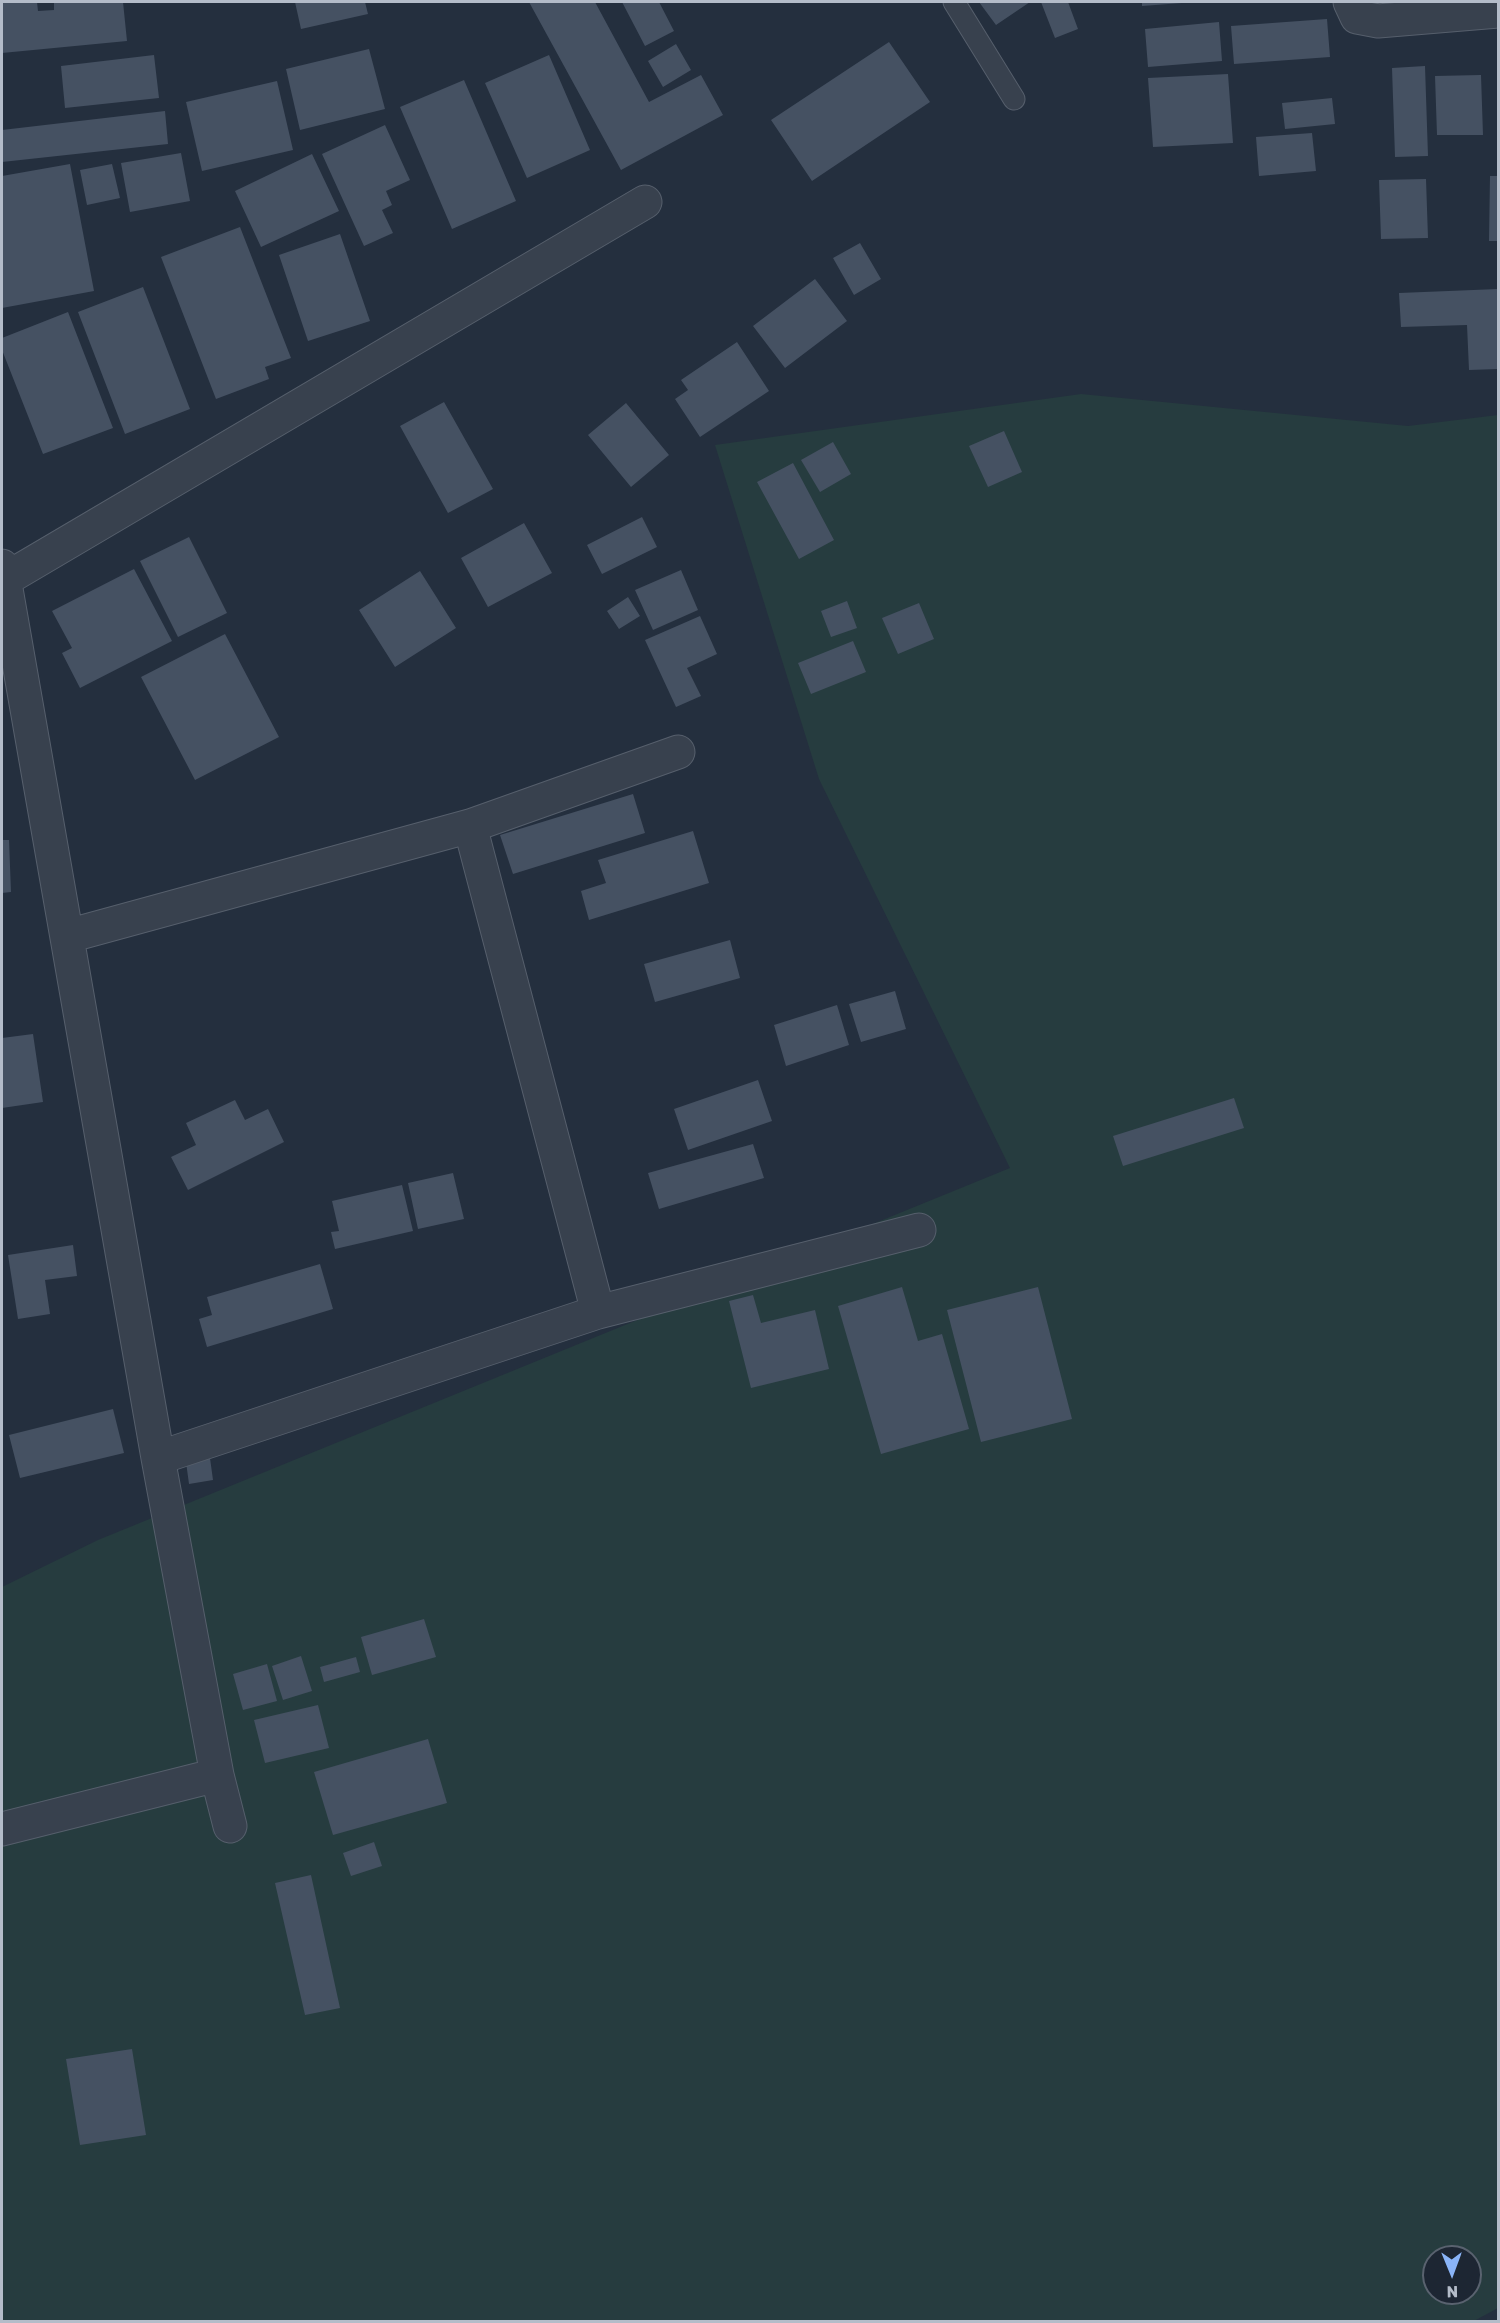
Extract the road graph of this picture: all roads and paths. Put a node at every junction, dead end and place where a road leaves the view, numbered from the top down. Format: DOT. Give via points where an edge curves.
graph roads {
  1 [pos="954,2"];
  2 [pos="1350,2"];
  3 [pos="1498,10"];
  4 [pos="1014,99"];
  5 [pos="645,202"];
  6 [pos="3,573"];
  7 [pos="678,752"];
  8 [pos="470,826"];
  9 [pos="68,936"];
  10 [pos="919,1230"];
  11 [pos="598,1312"];
  12 [pos="158,1458"];
  13 [pos="217,1775"];
  14 [pos="230,1826"];
  15 [pos="2,1829"];
  1 -- 4 [label="lane"];
  2 -- 3 [label="street" via="1357,17 1378,21"];
  5 -- 6 [label="street"];
  6 -- 9 [label="street"];
  7 -- 8 [label="street"];
  8 -- 9 [label="street"];
  8 -- 11 [label="street"];
  9 -- 12 [label="street"];
  10 -- 11 [label="street"];
  11 -- 12 [label="street"];
  12 -- 13 [label="street"];
  13 -- 14 [label="street"];
  13 -- 15 [label="street"];
}
